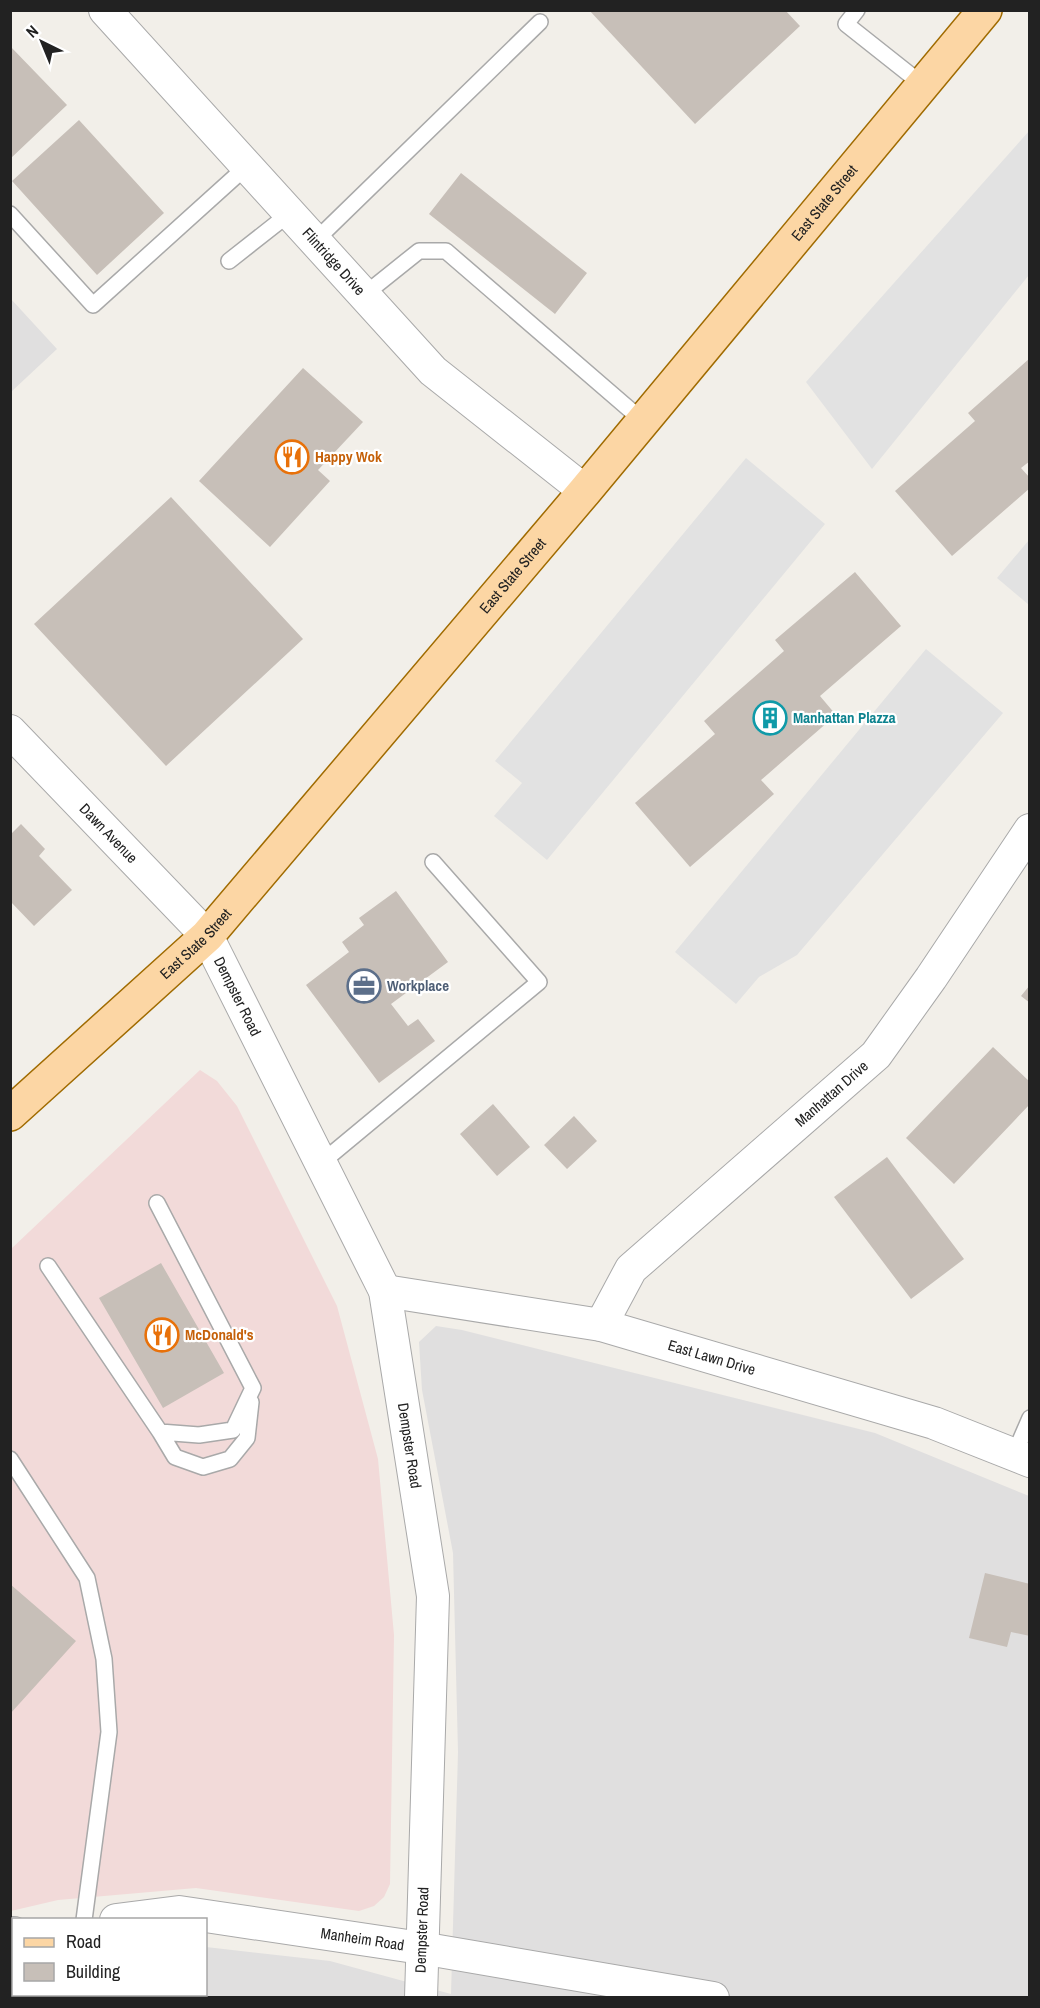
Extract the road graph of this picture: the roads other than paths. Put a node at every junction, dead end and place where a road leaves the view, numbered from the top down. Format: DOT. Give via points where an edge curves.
graph roads {
  1 [pos="105,10"];
  2 [pos="857,10"];
  3 [pos="985,10"];
  4 [pos="540,22"];
  5 [pos="923,85"];
  6 [pos="247,166"];
  7 [pos="290,213"];
  8 [pos="10,214"];
  9 [pos="315,240"];
  10 [pos="229,261"];
  11 [pos="364,295"];
  12 [pos="643,421"];
  13 [pos="585,491"];
  14 [pos="10,731"];
  15 [pos="1029,830"];
  16 [pos="433,862"];
  17 [pos="207,936"];
  18 [pos="10,1113"];
  19 [pos="321,1163"];
  20 [pos="157,1203"];
  21 [pos="48,1266"];
  22 [pos="385,1291"];
  23 [pos="602,1325"];
  24 [pos="253,1388"];
  25 [pos="1029,1418"];
  26 [pos="160,1432"];
  27 [pos="1022,1458"];
  28 [pos="10,1459"];
  29 [pos="84,1918"];
  30 [pos="132,1918"];
  31 [pos="421,1948"];
  32 [pos="421,1998"];
  33 [pos="713,1998"];
  1 -- 6 [label="street, Flintridge Drive"];
  2 -- 5 [label="lane" via="846,24"];
  3 -- 5 [label="main road, East State Street"];
  4 -- 9 [label="lane"];
  5 -- 12 [label="main road, East State Street"];
  6 -- 7 [label="street, Flintridge Drive"];
  6 -- 8 [label="lane" via="93,304"];
  7 -- 9 [label="street, Flintridge Drive"];
  7 -- 10 [label="lane"];
  9 -- 11 [label="street, Flintridge Drive"];
  11 -- 12 [label="lane" via="419,251 446,251"];
  11 -- 13 [label="street, Flintridge Drive" via="433,370"];
  12 -- 13 [label="main road, East State Street"];
  13 -- 17 [label="main road, East State Street"];
  14 -- 17 [label="street, Dawn Avenue"];
  15 -- 23 [label="street, Manhattan Drive" via="876,1055 631,1269"];
  16 -- 19 [label="lane" via="539,982"];
  17 -- 18 [label="main road, East State Street"];
  17 -- 19 [label="street, Dempster Road"];
  19 -- 22 [label="street, Dempster Road"];
  20 -- 24 [label="lane"];
  21 -- 26 [label="lane"];
  22 -- 23 [label="street, East Lawn Drive"];
  22 -- 31 [label="street, Dempster Road" via="433,1596"];
  23 -- 27 [label="street, East Lawn Drive" via="934,1423"];
  24 -- 26 [label="lane" via="234,1430 199,1435"];
  24 -- 26 [label="lane" via="248,1438 230,1459 203,1467 175,1457"];
  25 -- 27 [label="lane"];
  28 -- 29 [label="lane" via="87,1578 104,1659 109,1732"];
  30 -- 31 [label="street, Manheim Road" via="179,1912"];
  31 -- 32 [label="street, Dempster Road"];
  31 -- 33 [label="street, Manheim Road"];
}
